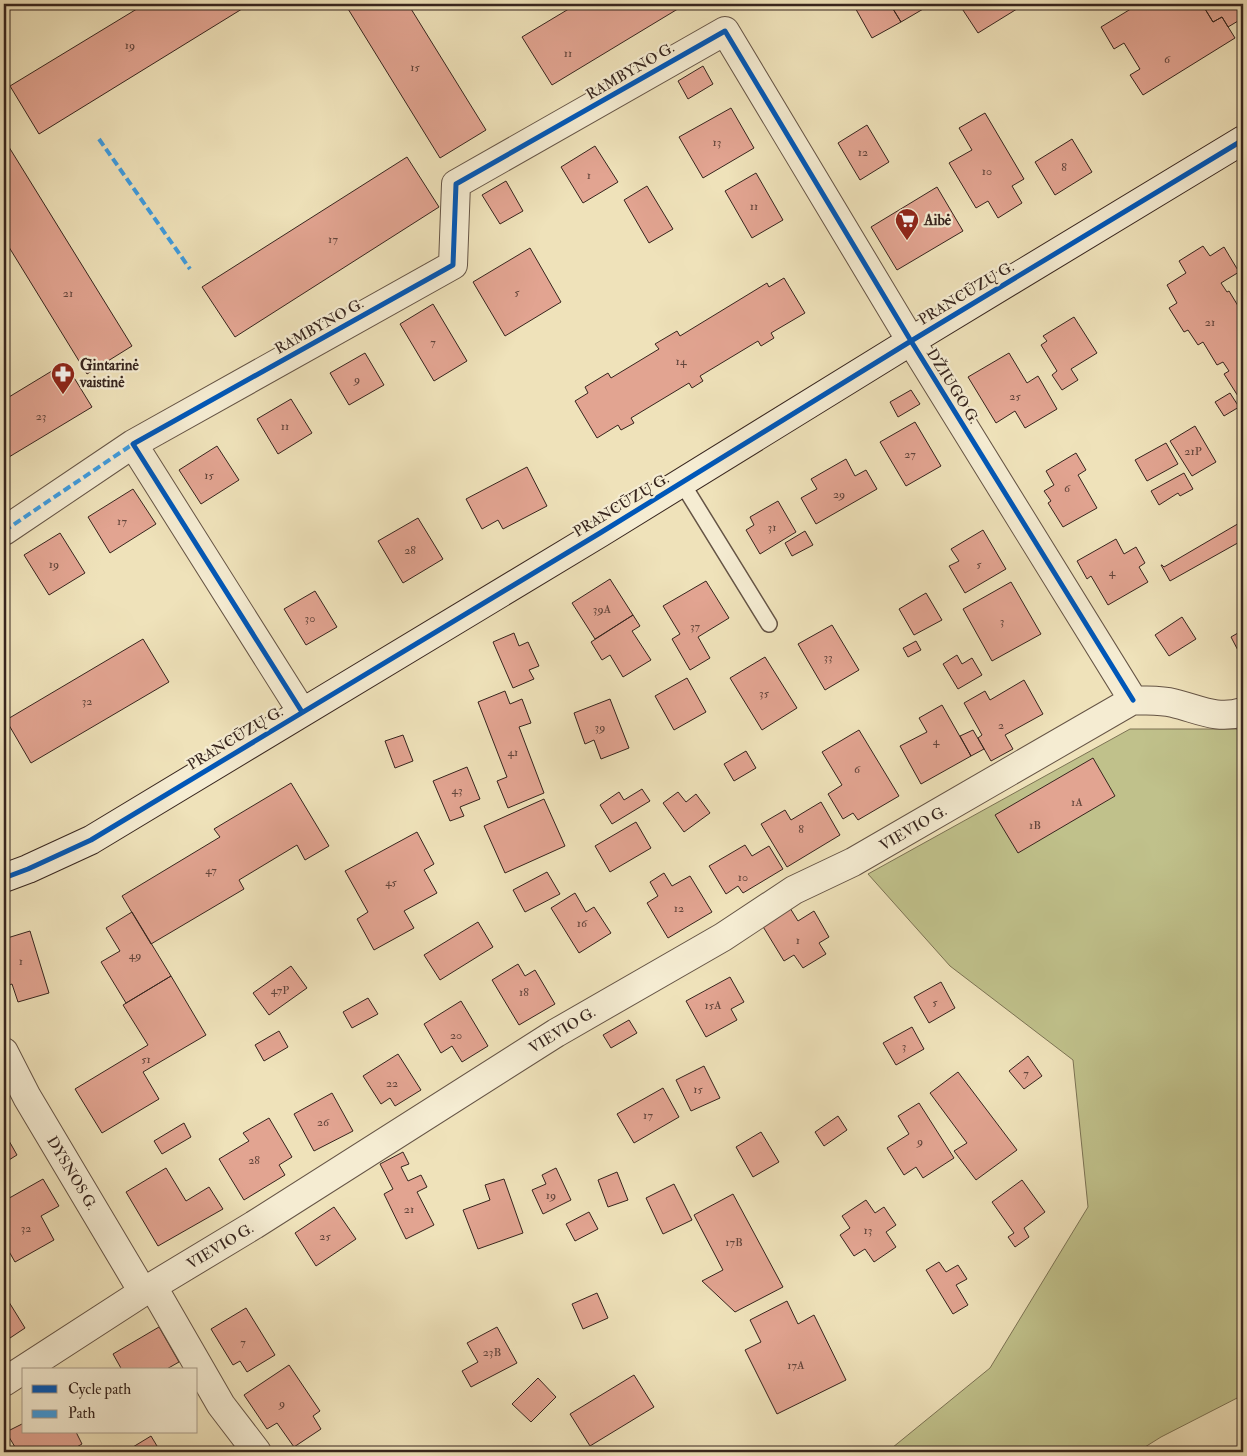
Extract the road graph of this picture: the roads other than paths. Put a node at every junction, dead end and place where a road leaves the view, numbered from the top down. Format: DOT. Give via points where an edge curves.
graph roads {
  1 [pos="725,31"];
  2 [pos="1243,140"];
  3 [pos="911,341"];
  4 [pos="133,444"];
  5 [pos="682,483"];
  6 [pos="4,531"];
  7 [pos="769,624"];
  8 [pos="1133,700"];
  9 [pos="302,712"];
  10 [pos="1243,712"];
  11 [pos="4,878"];
  12 [pos="4,1052"];
  13 [pos="148,1290"];
  14 [pos="26,1368"];
  15 [pos="197,1368"];
  16 [pos="198,1369"];
  17 [pos="22,1370"];
  18 [pos="4,1382"];
  19 [pos="257,1452"];
  1 -- 3 [label="street, DŽIUGO G."];
  1 -- 4 [label="street, RAMBYNO G." via="456,184 453,265"];
  2 -- 3 [label="street, PRANCŪZŲ G."];
  3 -- 5 [label="street, PRANCŪZŲ G."];
  3 -- 8 [label="street, DŽIUGO G."];
  4 -- 6 [label="street, RAMBYNO G."];
  4 -- 9 [label="street"];
  5 -- 7 [label="lane"];
  5 -- 9 [label="street, PRANCŪZŲ G."];
  8 -- 10 [label="street" via="1172,702 1208,714 1232,716"];
  8 -- 13 [label="street, VIEVIO G." via="862,858 794,890 723,937 556,1033"];
  9 -- 11 [label="street, PRANCŪZŲ G." via="91,840"];
  12 -- 13 [label="street, DYSNOS G." via="27,1097"];
  13 -- 14 [label="street, VIEVIO G."];
  13 -- 15 [label="street, DYSNOS G."];
  16 -- 19 [label="street, DYSNOS G." via="221,1406"];
  17 -- 18 [label="street, VIEVIO G."];
}
